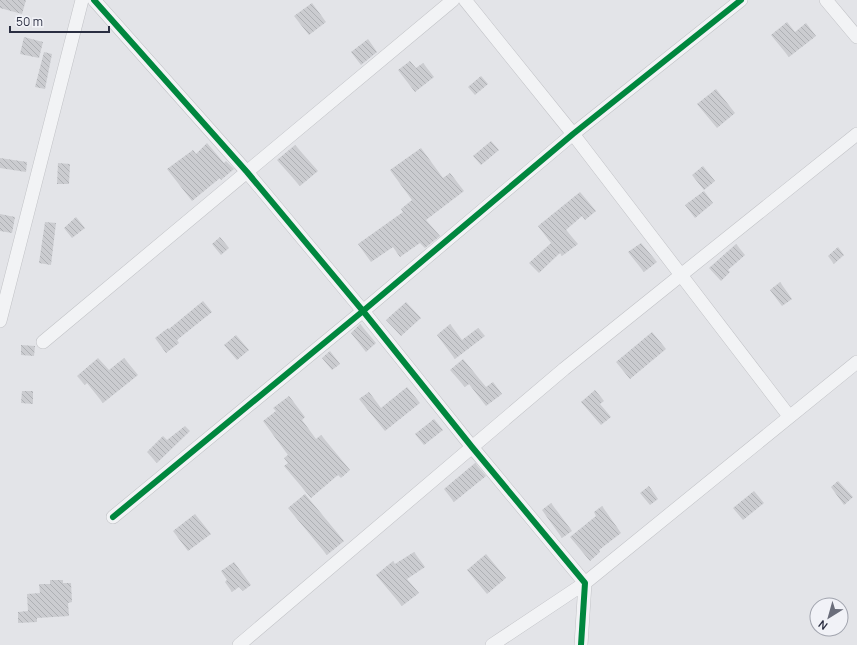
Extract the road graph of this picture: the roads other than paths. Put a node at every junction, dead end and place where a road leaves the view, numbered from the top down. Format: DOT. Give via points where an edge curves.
graph roads {
  1 [pos="82,0"];
  2 [pos="94,0"];
  3 [pos="453,0"];
  4 [pos="465,0"];
  5 [pos="741,0"];
  6 [pos="826,0"];
  7 [pos="857,37"];
  8 [pos="573,134"];
  9 [pos="857,134"];
  10 [pos="248,172"];
  11 [pos="681,275"];
  12 [pos="363,311"];
  13 [pos="0,321"];
  14 [pos="43,342"];
  15 [pos="857,362"];
  16 [pos="789,416"];
  17 [pos="472,448"];
  18 [pos="113,517"];
  19 [pos="585,583"];
  20 [pos="239,645"];
  21 [pos="492,645"];
  22 [pos="581,645"];
  1 -- 13 [label="street"];
  2 -- 10 [label="street"];
  3 -- 10 [label="street"];
  4 -- 8 [label="street"];
  5 -- 8 [label="street"];
  6 -- 7 [label="street"];
  8 -- 11 [label="street"];
  8 -- 12 [label="street"];
  9 -- 11 [label="street"];
  10 -- 12 [label="street"];
  10 -- 14 [label="street"];
  11 -- 16 [label="street"];
  11 -- 17 [label="street" via="564,369"];
  12 -- 17 [label="street"];
  12 -- 18 [label="street"];
  15 -- 16 [label="street"];
  16 -- 19 [label="street"];
  17 -- 19 [label="street"];
  17 -- 20 [label="street"];
  19 -- 21 [label="street"];
  19 -- 22 [label="street"];
}
